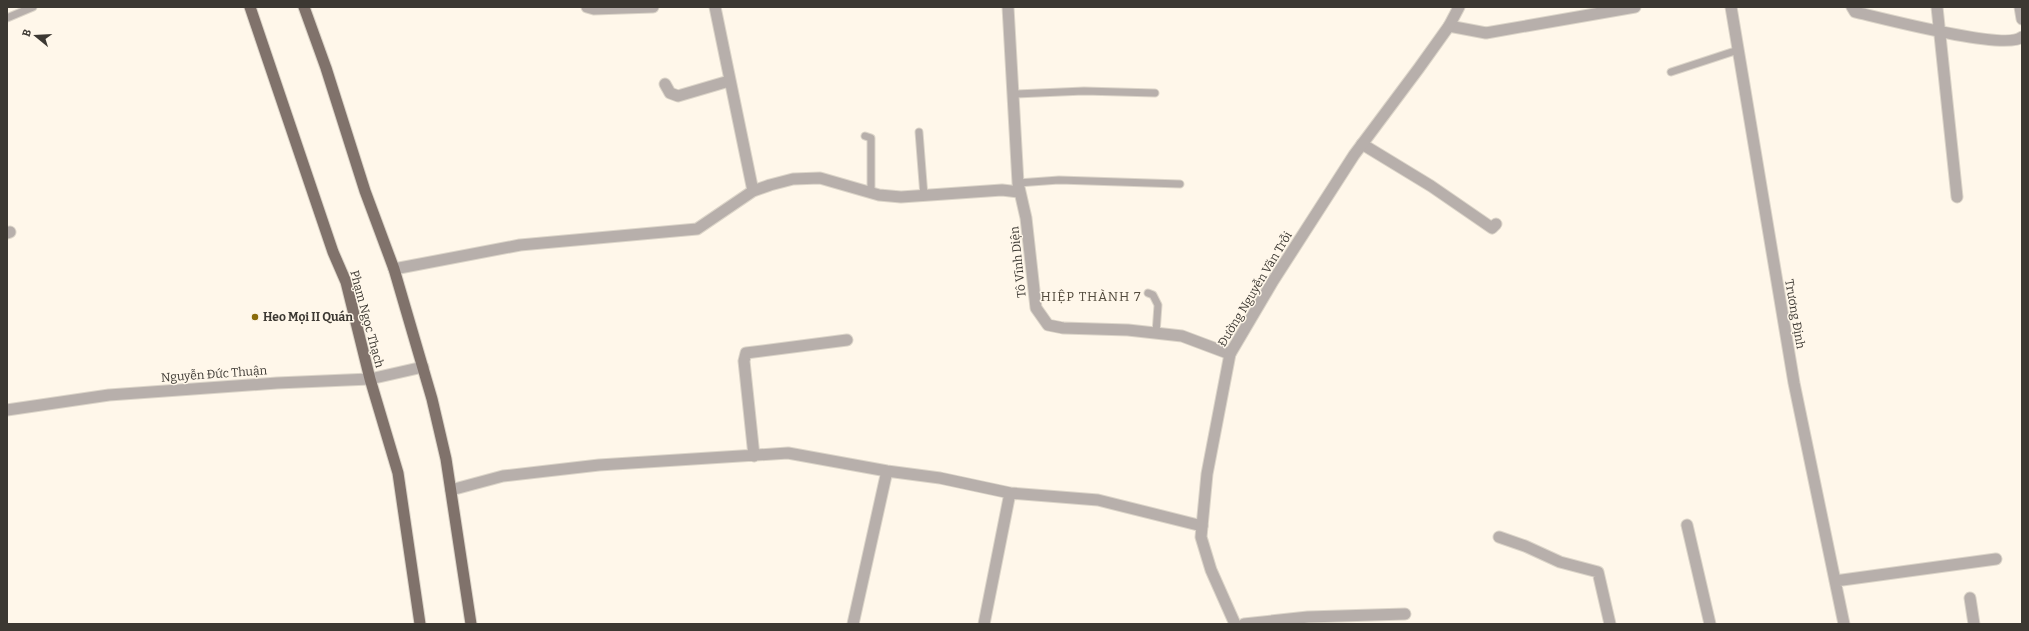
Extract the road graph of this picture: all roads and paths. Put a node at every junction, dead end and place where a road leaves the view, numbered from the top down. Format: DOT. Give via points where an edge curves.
graph roads {
  1 [pos="33,7"];
  2 [pos="250,7"];
  3 [pos="304,7"];
  4 [pos="587,7"];
  5 [pos="653,7"];
  6 [pos="715,7"];
  7 [pos="1008,7"];
  8 [pos="1459,7"];
  9 [pos="1635,7"];
  10 [pos="1731,7"];
  11 [pos="1852,7"];
  12 [pos="1937,7"];
  13 [pos="2020,7"];
  14 [pos="7,18"];
  15 [pos="2022,19"];
  16 [pos="1449,26"];
  17 [pos="1939,30"];
  18 [pos="2022,37"];
  19 [pos="1738,50"];
  20 [pos="1671,72"];
  21 [pos="729,81"];
  22 [pos="665,84"];
  23 [pos="1155,93"];
  24 [pos="1014,94"];
  25 [pos="919,132"];
  26 [pos="865,136"];
  27 [pos="1362,144"];
  28 [pos="1180,184"];
  29 [pos="1018,187"];
  30 [pos="753,191"];
  31 [pos="871,193"];
  32 [pos="924,196"];
  33 [pos="1957,197"];
  34 [pos="1496,224"];
  35 [pos="394,268"];
  36 [pos="1148,293"];
  37 [pos="1156,333"];
  38 [pos="847,340"];
  39 [pos="1230,354"];
  40 [pos="423,367"];
  41 [pos="370,379"];
  42 [pos="7,410"];
  43 [pos="754,456"];
  44 [pos="887,471"];
  45 [pos="451,490"];
  46 [pos="1010,493"];
  47 [pos="1687,525"];
  48 [pos="1202,526"];
  49 [pos="1498,538"];
  50 [pos="1996,559"];
  51 [pos="1835,581"];
  52 [pos="1970,598"];
  53 [pos="1405,614"];
  54 [pos="420,624"];
  55 [pos="471,624"];
  56 [pos="853,624"];
  57 [pos="984,624"];
  58 [pos="1234,624"];
  59 [pos="1244,624"];
  60 [pos="1610,624"];
  61 [pos="1710,624"];
  62 [pos="1844,624"];
  63 [pos="1974,624"];
  1 -- 14 [label="lane"];
  2 -- 41 [label="main road, Phạm Ngọc Thạch" via="333,252 346,282"];
  3 -- 35 [label="main road" via="365,191"];
  4 -- 5 [label="street"];
  6 -- 21 [label="street"];
  7 -- 24 [label="street, Tô Vĩnh Diện"];
  8 -- 16 [label="street, Đường Nguyễn Văn Trỗi"];
  9 -- 16 [label="street" via="1486,34"];
  10 -- 19 [label="street, Trương Định"];
  11 -- 17 [label="street" via="1855,12"];
  12 -- 17 [label="street"];
  13 -- 15 [label="street"];
  16 -- 27 [label="street, Đường Nguyễn Văn Trỗi"];
  17 -- 18 [label="street" via="1985,40 2016,40"];
  17 -- 33 [label="street"];
  19 -- 20 [label="lane"];
  19 -- 51 [label="street, Trương Định" via="1794,383"];
  21 -- 22 [label="street" via="678,96 670,93"];
  21 -- 30 [label="street"];
  23 -- 24 [label="lane" via="1084,90"];
  24 -- 29 [label="street, Tô Vĩnh Diện"];
  25 -- 32 [label="lane"];
  26 -- 31 [label="lane" via="871,138"];
  27 -- 34 [label="street" via="1431,186 1492,228"];
  27 -- 39 [label="street, Đường Nguyễn Văn Trỗi" via="1273,281"];
  28 -- 29 [label="lane" via="1059,180"];
  29 -- 32 [label="street"];
  29 -- 37 [label="street, Tô Vĩnh Diện" via="1026,218 1036,308 1048,325"];
  30 -- 31 [label="street" via="793,179 820,178"];
  30 -- 35 [label="street" via="697,229 520,245"];
  31 -- 32 [label="street" via="901,197"];
  35 -- 40 [label="main road"];
  36 -- 37 [label="lane" via="1153,295 1158,305"];
  37 -- 39 [label="street, Tô Vĩnh Diện" via="1182,336"];
  38 -- 43 [label="street" via="744,354"];
  39 -- 48 [label="street, Đường Nguyễn Văn Trỗi" via="1207,474"];
  40 -- 41 [label="street, Nguyễn Đức Thuận"];
  40 -- 45 [label="main road" via="446,459"];
  41 -- 42 [label="street, Nguyễn Đức Thuận" via="109,395"];
  41 -- 54 [label="main road, Phạm Ngọc Thạch" via="398,473"];
  43 -- 44 [label="street" via="788,453"];
  43 -- 45 [label="street" via="599,465 503,476"];
  44 -- 46 [label="street" via="940,478"];
  44 -- 56 [label="street"];
  45 -- 55 [label="main road"];
  46 -- 48 [label="street" via="1098,500"];
  46 -- 57 [label="street"];
  47 -- 61 [label="street"];
  48 -- 58 [label="street, Đường Nguyễn Văn Trỗi" via="1201,537 1211,570"];
  49 -- 60 [label="street" via="1525,546 1560,562 1598,572"];
  50 -- 51 [label="street"];
  51 -- 62 [label="street, Trương Định"];
  52 -- 63 [label="street"];
  53 -- 59 [label="street" via="1308,617"];
}
